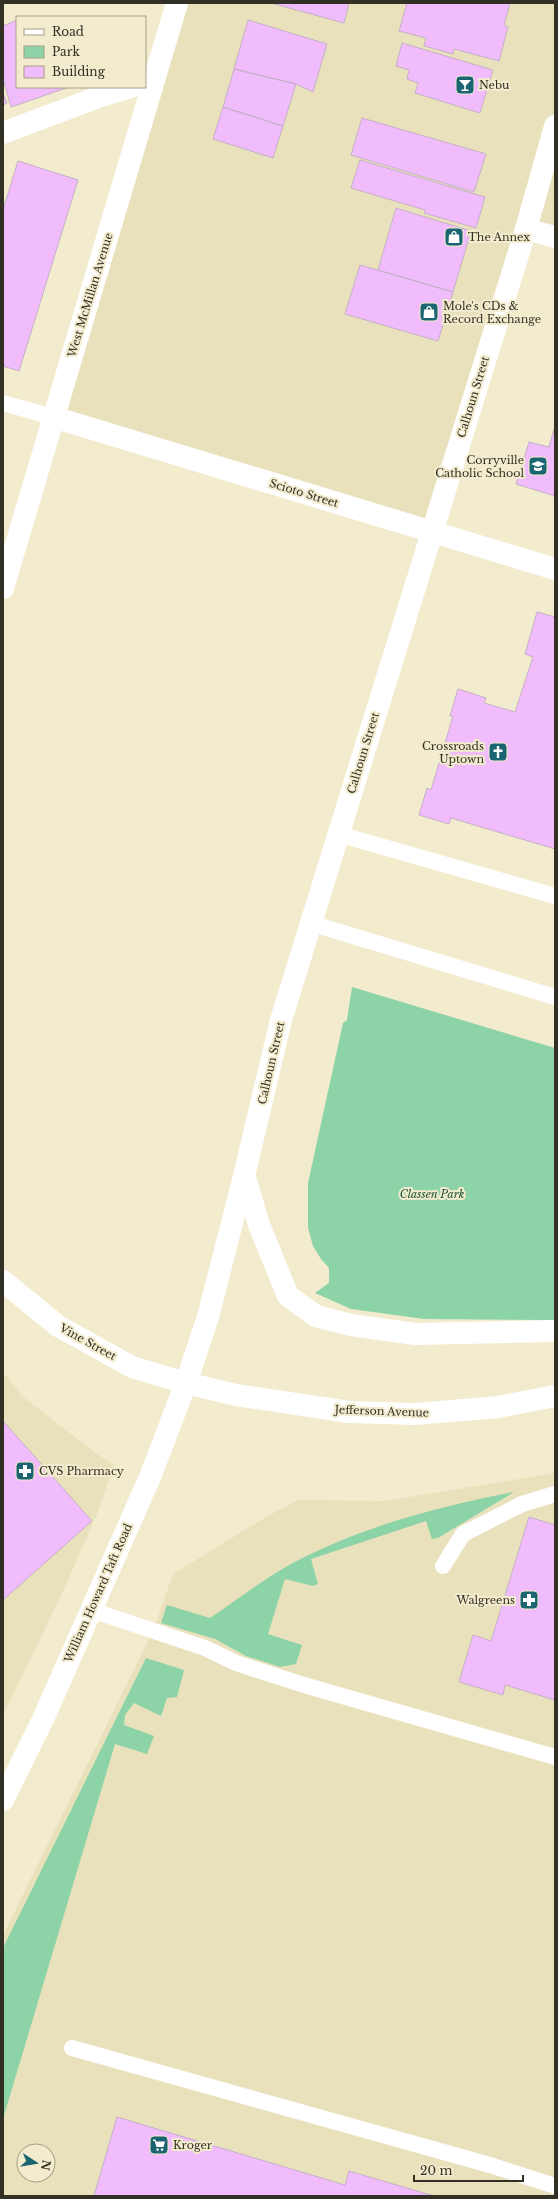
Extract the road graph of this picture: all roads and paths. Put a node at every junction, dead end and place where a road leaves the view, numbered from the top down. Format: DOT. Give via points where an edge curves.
graph roads {
  1 [pos="177,3"];
  2 [pos="150,81"];
  3 [pos="128,88"];
  4 [pos="555,126"];
  5 [pos="3,133"];
  6 [pos="526,229"];
  7 [pos="555,238"];
  8 [pos="3,403"];
  9 [pos="53,417"];
  10 [pos="432,532"];
  11 [pos="555,569"];
  12 [pos="3,588"];
  13 [pos="338,834"];
  14 [pos="555,896"];
  15 [pos="310,923"];
  16 [pos="555,997"];
  17 [pos="244,1176"];
  18 [pos="3,1281"];
  19 [pos="555,1332"];
  20 [pos="186,1383"];
  21 [pos="555,1396"];
  22 [pos="555,1494"];
  23 [pos="444,1566"];
  24 [pos="91,1610"];
  25 [pos="555,1757"];
  26 [pos="3,1800"];
  27 [pos="72,2048"];
  28 [pos="555,2186"];
  1 -- 2 [label="main road, West McMillan Avenue"];
  2 -- 9 [label="main road, West McMillan Avenue"];
  3 -- 5 [label="main road"];
  4 -- 6 [label="main road, Calhoun Street"];
  6 -- 7 [label="main road"];
  6 -- 10 [label="main road, Calhoun Street"];
  8 -- 9 [label="lane"];
  9 -- 10 [label="main road, Scioto Street"];
  9 -- 12 [label="main road, West McMillan Avenue"];
  10 -- 11 [label="main road, Scioto Street"];
  10 -- 13 [label="main road, Calhoun Street"];
  13 -- 14 [label="lane"];
  13 -- 15 [label="main road, Calhoun Street"];
  15 -- 16 [label="lane"];
  15 -- 17 [label="main road, Calhoun Street" via="281,1020"];
  17 -- 19 [label="main road" via="259,1225 288,1296 316,1316 351,1325 415,1334"];
  17 -- 20 [label="main road, Calhoun Street" via="214,1294"];
  18 -- 20 [label="main road, Vine Street" via="64,1330 132,1367"];
  20 -- 21 [label="main road, Jefferson Avenue" via="236,1395 349,1412 415,1414 498,1407"];
  20 -- 24 [label="main road, William Howard Taft Road" via="150,1477"];
  22 -- 23 [label="lane" via="522,1504 463,1534"];
  24 -- 25 [label="lane" via="304,1685"];
  24 -- 26 [label="main road, William Howard Taft Road"];
  27 -- 28 [label="lane" via="490,2165"];
}
